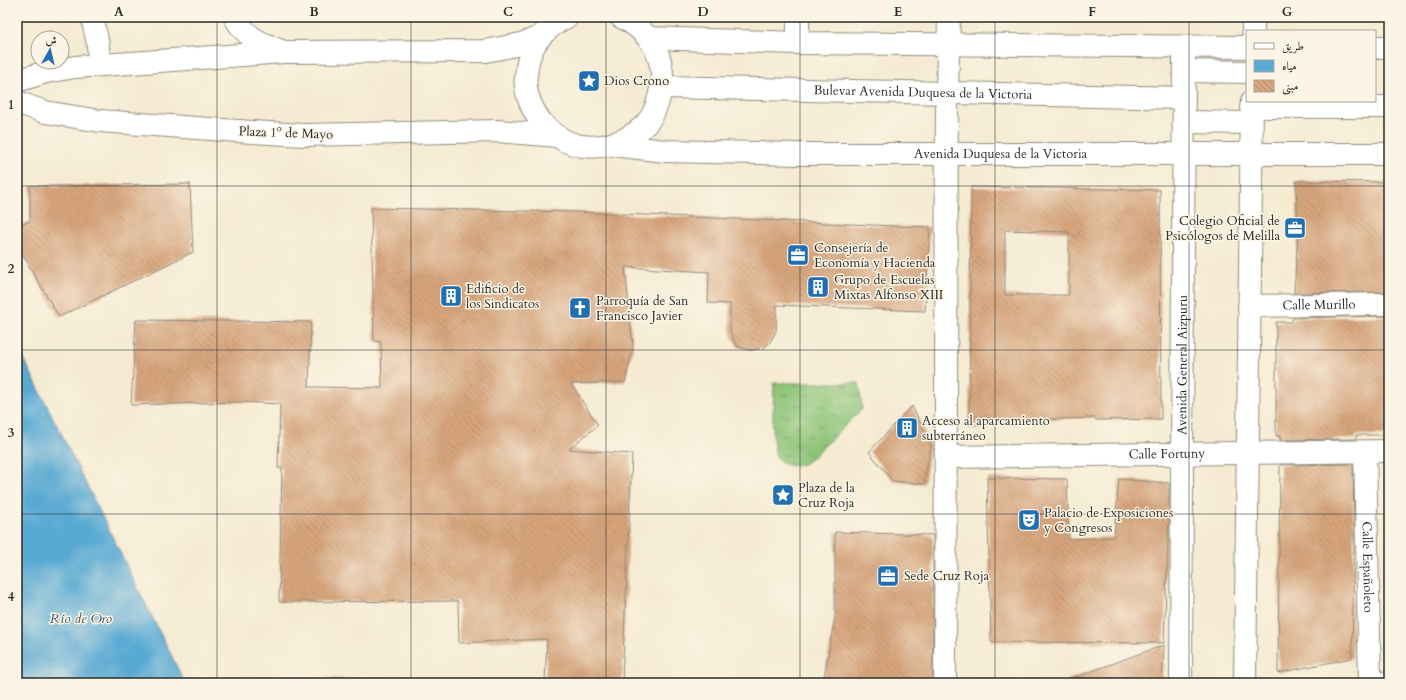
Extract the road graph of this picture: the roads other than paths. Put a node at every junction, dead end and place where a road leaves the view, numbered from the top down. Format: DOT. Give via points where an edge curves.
graph roads {
  1 [pos="92,17"];
  2 [pos="235,17"];
  3 [pos="567,17"];
  4 [pos="621,17"];
  5 [pos="798,17"];
  6 [pos="949,17"];
  7 [pos="1253,17"];
  8 [pos="1253,30"];
  9 [pos="540,37"];
  10 [pos="649,38"];
  11 [pos="798,43"];
  12 [pos="948,44"];
  13 [pos="1184,47"];
  14 [pos="1246,47"];
  15 [pos="1376,47"];
  16 [pos="1389,47"];
  17 [pos="284,52"];
  18 [pos="99,65"];
  19 [pos="1184,71"];
  20 [pos="1246,72"];
  21 [pos="17,81"];
  22 [pos="662,87"];
  23 [pos="947,93"];
  24 [pos="1184,98"];
  25 [pos="17,101"];
  26 [pos="1389,107"];
  27 [pos="1251,110"];
  28 [pos="1184,122"];
  29 [pos="557,136"];
  30 [pos="612,145"];
  31 [pos="947,153"];
  32 [pos="1184,154"];
  33 [pos="1251,154"];
  34 [pos="1389,154"];
  35 [pos="1389,304"];
  36 [pos="1249,306"];
  37 [pos="1389,451"];
  38 [pos="1365,452"];
  39 [pos="1248,453"];
  40 [pos="1182,454"];
  41 [pos="946,457"];
  42 [pos="1389,682"];
  43 [pos="945,683"];
  44 [pos="1180,683"];
  45 [pos="1245,683"];
  46 [pos="1370,683"];
  47 [pos="1384,683"];
  1 -- 18 [label="street" via="98,44"];
  2 -- 17 [label="street" via="240,27 255,40"];
  3 -- 9 [label="street" via="555,23"];
  4 -- 10 [label="street" via="634,23"];
  5 -- 11 [label="street"];
  6 -- 12 [label="street"];
  7 -- 8 [label="street"];
  9 -- 17 [label="street" via="486,52"];
  9 -- 29 [label="street" via="529,57 525,79 529,102 540,121"];
  10 -- 11 [label="street"];
  10 -- 22 [label="street" via="662,70"];
  11 -- 12 [label="street"];
  12 -- 13 [label="street"];
  12 -- 23 [label="street"];
  13 -- 14 [label="street"];
  13 -- 19 [label="street, Avenida General Aizpuru"];
  15 -- 16 [label="street"];
  17 -- 18 [label="street"];
  18 -- 21 [label="street" via="46,72"];
  19 -- 20 [label="street"];
  19 -- 24 [label="street, Avenida General Aizpuru"];
  22 -- 23 [label="street, Bulevar Avenida Duquesa de la Victoria"];
  22 -- 30 [label="street" via="657,106 646,123 631,136"];
  23 -- 24 [label="street, Bulevar Avenida Duquesa de la Victoria"];
  23 -- 31 [label="street"];
  24 -- 28 [label="street, Avenida General Aizpuru"];
  25 -- 29 [label="street, Plaza 1º de Mayo" via="24,106 45,112 100,121 267,133 304,135 498,132"];
  26 -- 27 [label="street"];
  27 -- 28 [label="street"];
  27 -- 33 [label="street"];
  28 -- 32 [label="street, Avenida General Aizpuru"];
  29 -- 30 [label="street" via="575,144 594,147"];
  30 -- 31 [label="street, Avenida Duquesa de la Victoria" via="692,152"];
  31 -- 32 [label="street, Avenida Duquesa de la Victoria"];
  31 -- 41 [label="street"];
  32 -- 33 [label="street, Avenida Duquesa de la Victoria"];
  32 -- 40 [label="street, Avenida General Aizpuru"];
  33 -- 34 [label="street, Avenida Duquesa de la Victoria"];
  33 -- 36 [label="street"];
  35 -- 36 [label="street, Calle Murillo"];
  36 -- 39 [label="street"];
  37 -- 38 [label="street, Calle Fortuny"];
  38 -- 39 [label="street, Calle Fortuny"];
  38 -- 46 [label="street, Calle Españoleto"];
  39 -- 40 [label="street, Calle Fortuny"];
  39 -- 45 [label="street"];
  40 -- 41 [label="street, Calle Fortuny"];
  40 -- 44 [label="street, Avenida General Aizpuru"];
  41 -- 43 [label="street"];
  42 -- 47 [label="street"];
}
